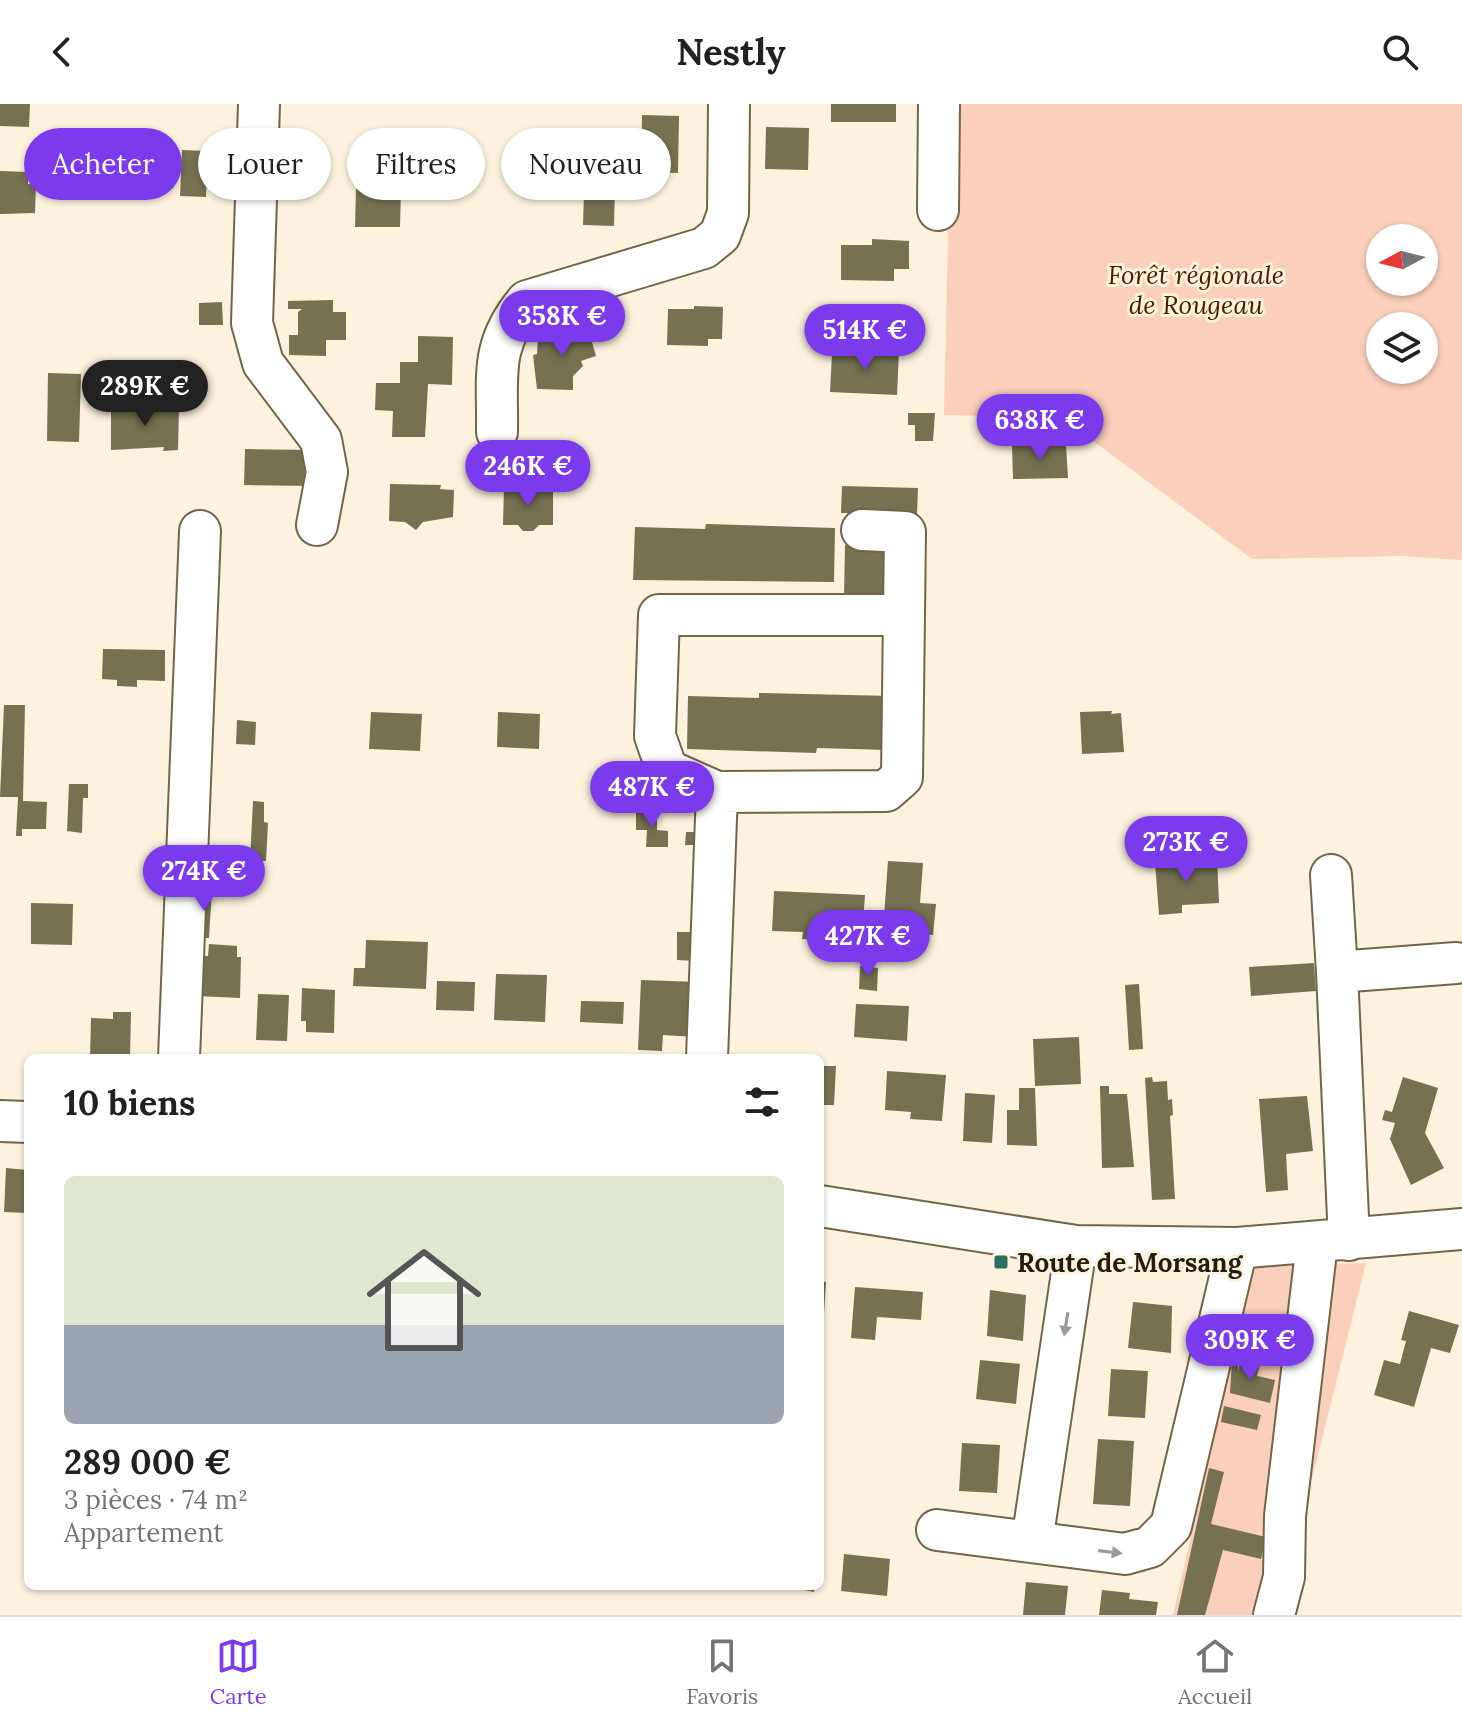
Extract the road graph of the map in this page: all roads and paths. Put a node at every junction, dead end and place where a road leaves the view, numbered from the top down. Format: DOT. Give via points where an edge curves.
graph roads {
  1 [pos="259,104"];
  2 [pos="729,104"];
  3 [pos="939,104"];
  4 [pos="938,210"];
  5 [pos="497,432"];
  6 [pos="317,525"];
  7 [pos="862,530"];
  8 [pos="200,531"];
  9 [pos="903,615"];
  10 [pos="717,792"];
  11 [pos="1331,875"];
  12 [pos="1456,963"];
  13 [pos="1337,972"];
  14 [pos="179,1054"];
  15 [pos="707,1054"];
  16 [pos="0,1121"];
  17 [pos="24,1122"];
  18 [pos="824,1207"];
  19 [pos="1462,1229"];
  20 [pos="1333,1242"];
  21 [pos="1076,1246"];
  22 [pos="1237,1248"];
  23 [pos="937,1530"];
  24 [pos="1032,1542"];
  25 [pos="1274,1615"];
  1 -- 6 [label="street" via="252,323 263,363 321,440 327,472"];
  2 -- 5 [label="street" via="728,213 720,235 704,248 527,301 508,324 499,347"];
  3 -- 4 [label="street"];
  7 -- 9 [label="street" via="905,532"];
  8 -- 14 [label="street"];
  9 -- 10 [label="street" via="902,777 886,791"];
  9 -- 10 [label="street" via="659,615 655,736 667,770"];
  10 -- 15 [label="street"];
  11 -- 13 [label="street"];
  12 -- 13 [label="street"];
  13 -- 20 [label="street"];
  16 -- 17 [label="street"];
  18 -- 21 [label="street"];
  19 -- 20 [label="street"];
  20 -- 22 [label="street"];
  20 -- 25 [label="street" via="1285,1516 1284,1577"];
  21 -- 22 [label="street"];
  21 -- 24 [label="street, one-way"];
  24 -- 22 [label="street, one-way" via="1125,1554 1150,1547 1166,1534"];
  23 -- 24 [label="street"];
}
